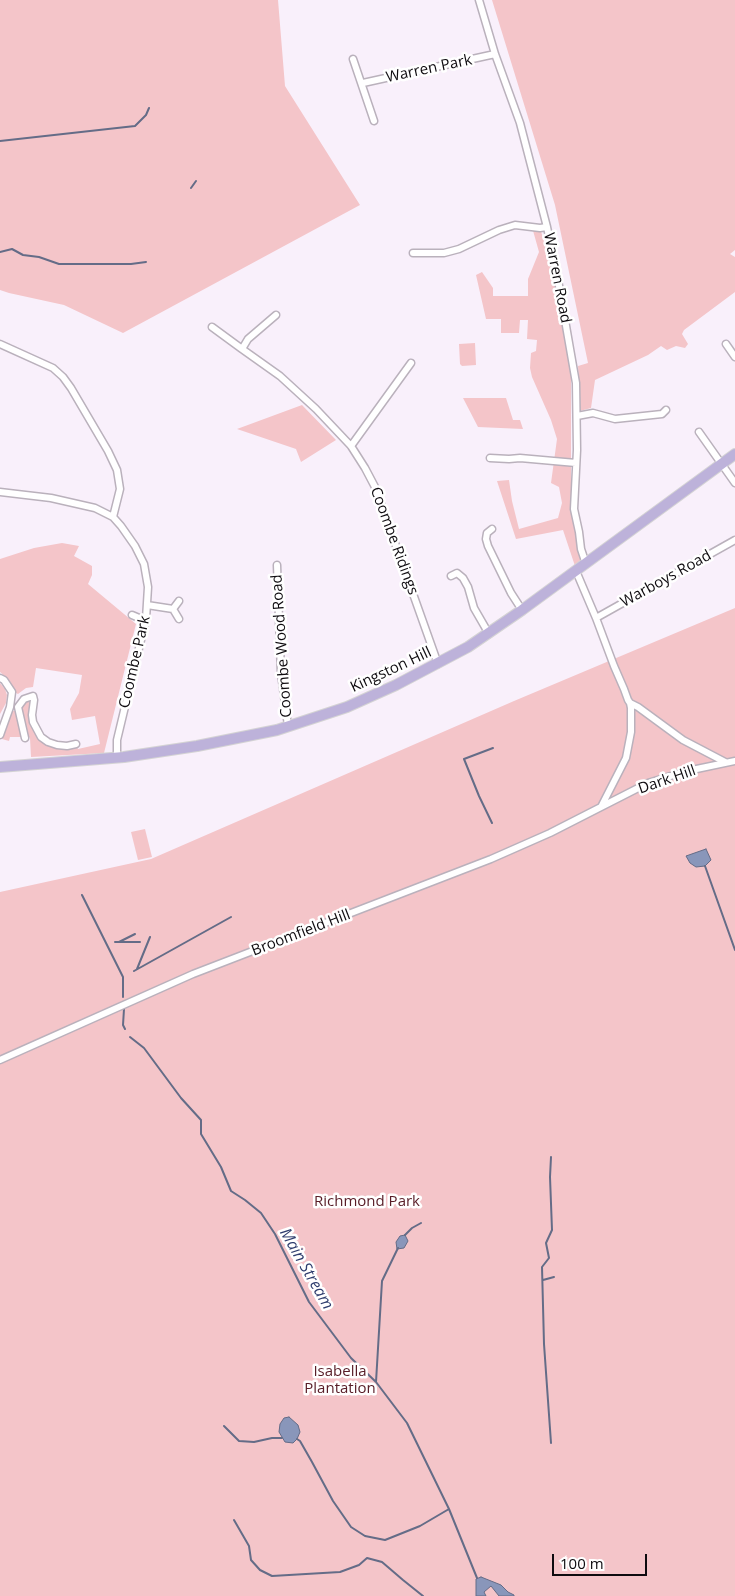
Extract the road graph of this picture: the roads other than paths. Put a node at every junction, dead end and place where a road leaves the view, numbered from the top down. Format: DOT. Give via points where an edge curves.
graph roads {
  1 [pos="479,0"];
  2 [pos="495,54"];
  3 [pos="354,59"];
  4 [pos="363,83"];
  5 [pos="374,121"];
  6 [pos="547,227"];
  7 [pos="412,253"];
  8 [pos="276,315"];
  9 [pos="212,328"];
  10 [pos="0,344"];
  11 [pos="726,344"];
  12 [pos="242,348"];
  13 [pos="735,356"];
  14 [pos="411,363"];
  15 [pos="666,410"];
  16 [pos="577,416"];
  17 [pos="699,432"];
  18 [pos="351,446"];
  19 [pos="735,454"];
  20 [pos="490,458"];
  21 [pos="576,463"];
  22 [pos="721,464"];
  23 [pos="735,483"];
  24 [pos="0,492"];
  25 [pos="112,517"];
  26 [pos="492,529"];
  27 [pos="735,540"];
  28 [pos="586,564"];
  29 [pos="277,565"];
  30 [pos="576,571"];
  31 [pos="451,576"];
  32 [pos="179,601"];
  33 [pos="147,605"];
  34 [pos="173,609"];
  35 [pos="522,610"];
  36 [pos="132,615"];
  37 [pos="596,618"];
  38 [pos="179,619"];
  39 [pos="146,621"];
  40 [pos="489,634"];
  41 [pos="438,664"];
  42 [pos="0,678"];
  43 [pos="630,703"];
  44 [pos="10,707"];
  45 [pos="18,708"];
  46 [pos="288,726"];
  47 [pos="0,735"];
  48 [pos="24,738"];
  49 [pos="76,744"];
  50 [pos="117,757"];
  51 [pos="735,761"];
  52 [pos="725,762"];
  53 [pos="0,767"];
  54 [pos="602,807"];
  55 [pos="0,1060"];
  1 -- 2 [label="street, Warren Road"];
  2 -- 4 [label="street, Warren Park"];
  2 -- 6 [label="street, Warren Road" via="520,123"];
  3 -- 4 [label="street"];
  4 -- 5 [label="street"];
  6 -- 7 [label="street" via="515,225 459,249 444,253"];
  6 -- 16 [label="street, Warren Road" via="574,364"];
  8 -- 12 [label="street"];
  9 -- 12 [label="street, Coombe Ridings"];
  10 -- 25 [label="street" via="53,368 71,388 117,470 120,489"];
  11 -- 13 [label="street"];
  12 -- 18 [label="street, Coombe Ridings" via="280,376"];
  14 -- 18 [label="street"];
  15 -- 16 [label="street" via="662,414 615,419 593,413"];
  16 -- 21 [label="street, Warren Road"];
  17 -- 22 [label="street"];
  18 -- 41 [label="street, Coombe Ridings" via="375,487"];
  19 -- 22 [label="main road, Kingston Hill"];
  20 -- 21 [label="street"];
  21 -- 28 [label="street, Warren Road" via="574,509"];
  22 -- 23 [label="street"];
  22 -- 28 [label="main road, Kingston Hill"];
  24 -- 25 [label="street, Coombe Park" via="96,508"];
  25 -- 33 [label="street, Coombe Park" via="135,546 144,564"];
  26 -- 35 [label="street" via="487,533 488,546"];
  27 -- 37 [label="street, Warboys Road"];
  28 -- 30 [label="main road, Kingston Hill"];
  29 -- 46 [label="street, Coombe Wood Road" via="281,672"];
  30 -- 35 [label="main road, Kingston Hill"];
  30 -- 37 [label="street"];
  31 -- 40 [label="street" via="457,573 463,578 474,608"];
  32 -- 34 [label="street"];
  33 -- 34 [label="street"];
  33 -- 39 [label="street, Coombe Park"];
  34 -- 38 [label="street"];
  35 -- 40 [label="main road, Kingston Hill"];
  36 -- 39 [label="street"];
  37 -- 43 [label="street"];
  39 -- 50 [label="street, Coombe Park" via="117,740"];
  40 -- 41 [label="main road, Kingston Hill"];
  41 -- 46 [label="main road, Kingston Hill" via="347,706"];
  42 -- 44 [label="street" via="12,692"];
  43 -- 52 [label="street" via="683,740"];
  43 -- 54 [label="street" via="629,748"];
  44 -- 45 [label="street"];
  44 -- 47 [label="street"];
  45 -- 48 [label="street"];
  45 -- 49 [label="street" via="24,699 33,696 33,722 41,737 57,745"];
  46 -- 50 [label="main road, Kingston Hill" via="196,746"];
  50 -- 53 [label="main road, Kingston Hill"];
  51 -- 52 [label="street, Dark Hill"];
  52 -- 54 [label="street, Dark Hill" via="648,783"];
  54 -- 55 [label="street, Broomfield Hill" via="492,859 193,974"];
}
